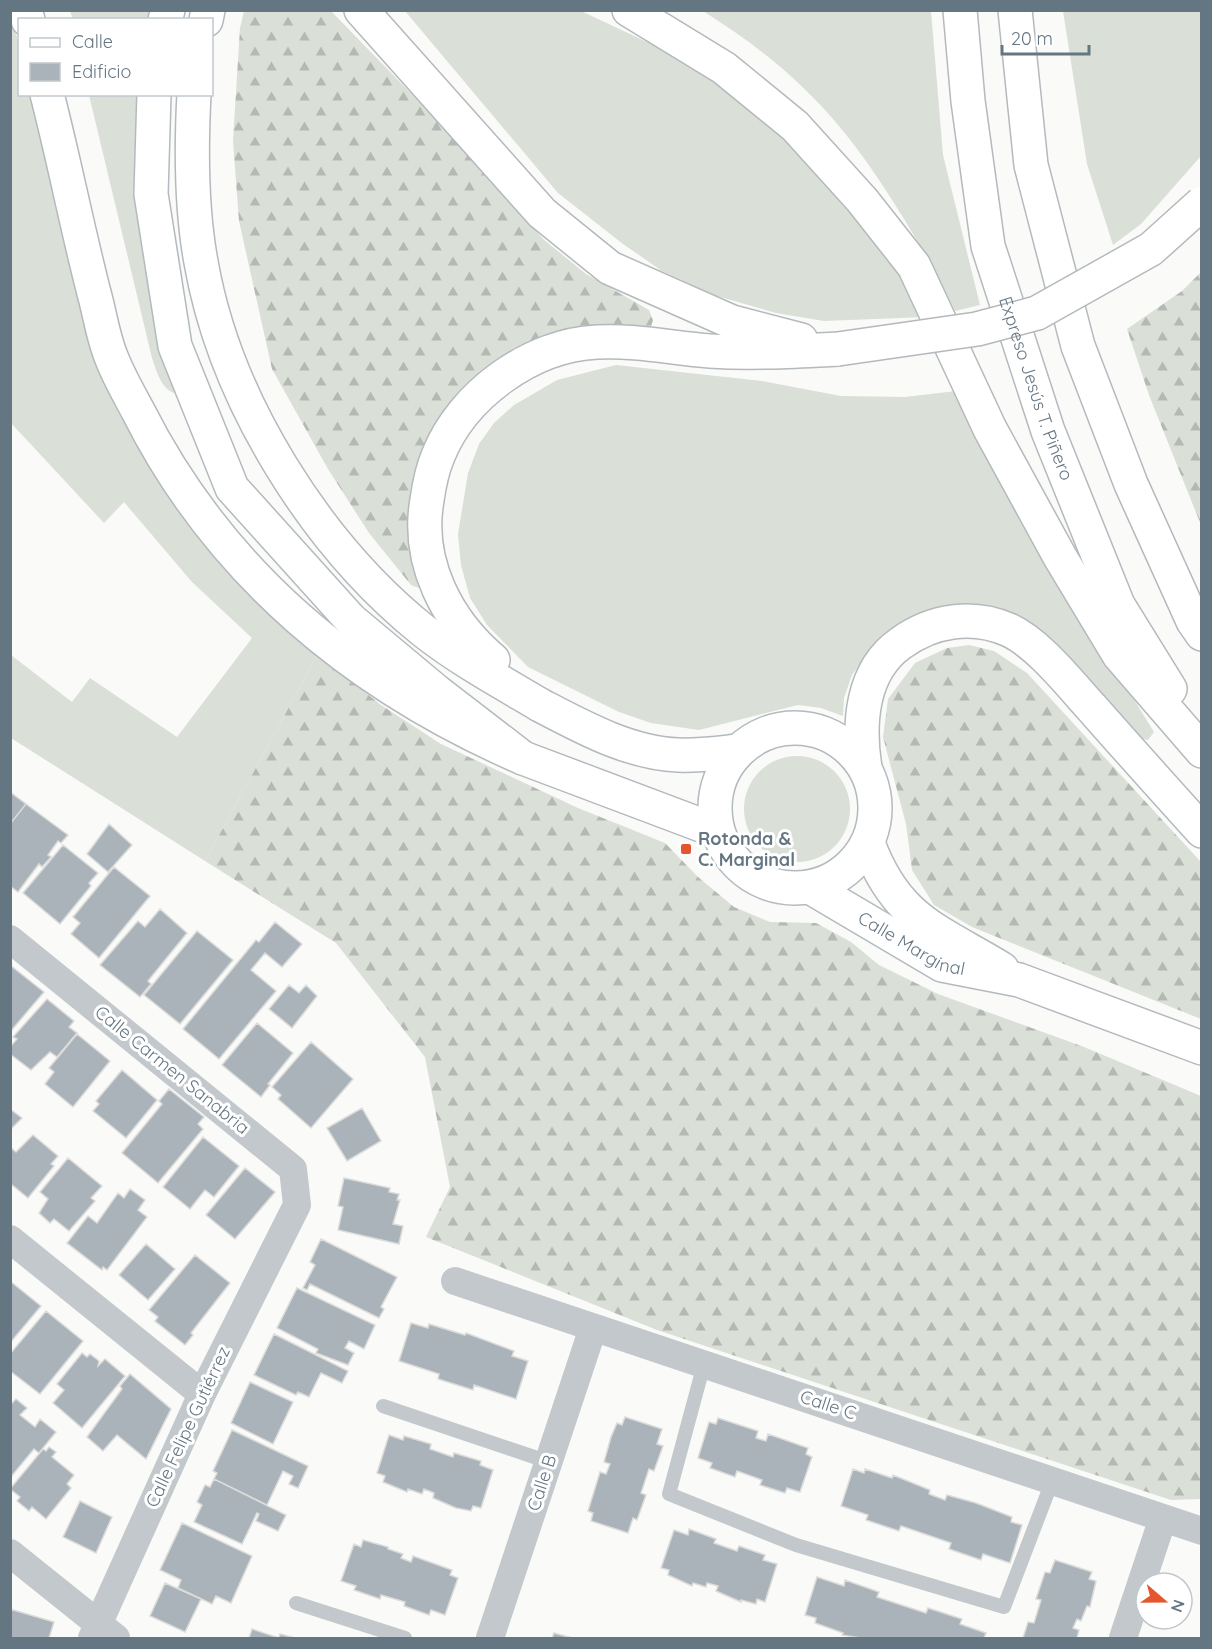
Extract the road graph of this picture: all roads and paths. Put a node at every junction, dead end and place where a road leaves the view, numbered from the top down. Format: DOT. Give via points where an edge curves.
graph roads {
  1 [pos="361,10"];
  2 [pos="629,10"];
  3 [pos="960,10"];
  4 [pos="1015,10"];
  5 [pos="47,96"];
  6 [pos="154,96"];
  7 [pos="194,96"];
  8 [pos="1202,203"];
  9 [pos="838,349"];
  10 [pos="1202,634"];
  11 [pos="540,705"];
  12 [pos="1202,739"];
  13 [pos="738,751"];
  14 [pos="1202,751"];
  15 [pos="523,758"];
  16 [pos="865,768"];
  17 [pos="717,831"];
  18 [pos="1202,831"];
  19 [pos="868,843"];
  20 [pos="810,887"];
  21 [pos="10,939"];
  22 [pos="1019,980"];
  23 [pos="1202,1048"];
  24 [pos="291,1218"];
  25 [pos="10,1239"];
  26 [pos="455,1281"];
  27 [pos="593,1328"];
  28 [pos="704,1364"];
  29 [pos="202,1394"];
  30 [pos="383,1406"];
  31 [pos="549,1462"];
  32 [pos="1053,1479"];
  33 [pos="1188,1524"];
  34 [pos="10,1553"];
  35 [pos="296,1603"];
  36 [pos="102,1634"];
  37 [pos="405,1638"];
  38 [pos="490,1638"];
  39 [pos="1123,1638"];
  1 -- 9 [label="main road" via="542,213 610,268 732,322"];
  2 -- 14 [label="main road" via="724,68 795,126 862,200 914,266 990,429 1060,557 1119,655"];
  3 -- 12 [label="main road, Expreso Jesús T. Piñero" via="988,246 1048,431 1118,605"];
  4 -- 10 [label="main road" via="1031,165 1078,346 1131,484"];
  5 -- 15 [label="main road" via="111,358 162,459 211,529 288,611 352,663 468,735"];
  6 -- 15 [label="main road" via="151,194 175,346 232,488 351,620"];
  7 -- 11 [label="main road" via="192,150 201,264 240,388 285,474 344,555 391,602 478,669"];
  8 -- 9 [label="main road, bridge" via="1150,249 1037,313 977,329"];
  9 -- 11 [label="main road" via="711,351 606,342 566,346 534,356 466,410 438,456 429,486 424,541 429,564 453,619 474,644"];
  11 -- 13 [label="main road" via="638,748 676,755"];
  13 -- 16 [label="main road" via="769,732 802,729 835,739 851,750"];
  13 -- 17 [label="main road" via="718,780 713,810"];
  15 -- 17 [label="main road"];
  16 -- 18 [label="main road" via="862,710 885,659 899,644 934,626 953,621 993,624 1028,643 1064,677"];
  16 -- 19 [label="main road" via="876,805"];
  17 -- 20 [label="main road" via="734,860 759,879 790,888"];
  19 -- 20 [label="main road" via="843,874"];
  19 -- 22 [label="main road, Calle Marginal" via="890,889 912,914"];
  20 -- 22 [label="main road, Calle Marginal" via="942,965"];
  21 -- 24 [label="street, Calle Carmen Sanabria" via="293,1169 297,1205"];
  22 -- 23 [label="main road, Calle Marginal"];
  24 -- 29 [label="street, Calle Felipe Gutiérrez"];
  25 -- 29 [label="street"];
  26 -- 27 [label="street, Calle C"];
  27 -- 28 [label="street, Calle C"];
  27 -- 31 [label="street, Calle B"];
  28 -- 32 [label="street, Calle C"];
  28 -- 32 [label="lane" via="669,1494 796,1545 1004,1607"];
  29 -- 36 [label="street, Calle Felipe Gutiérrez"];
  30 -- 31 [label="lane"];
  31 -- 38 [label="street, Calle B"];
  32 -- 33 [label="street, Calle C"];
  33 -- 39 [label="street"];
  34 -- 36 [label="street"];
  35 -- 37 [label="lane"];
}
